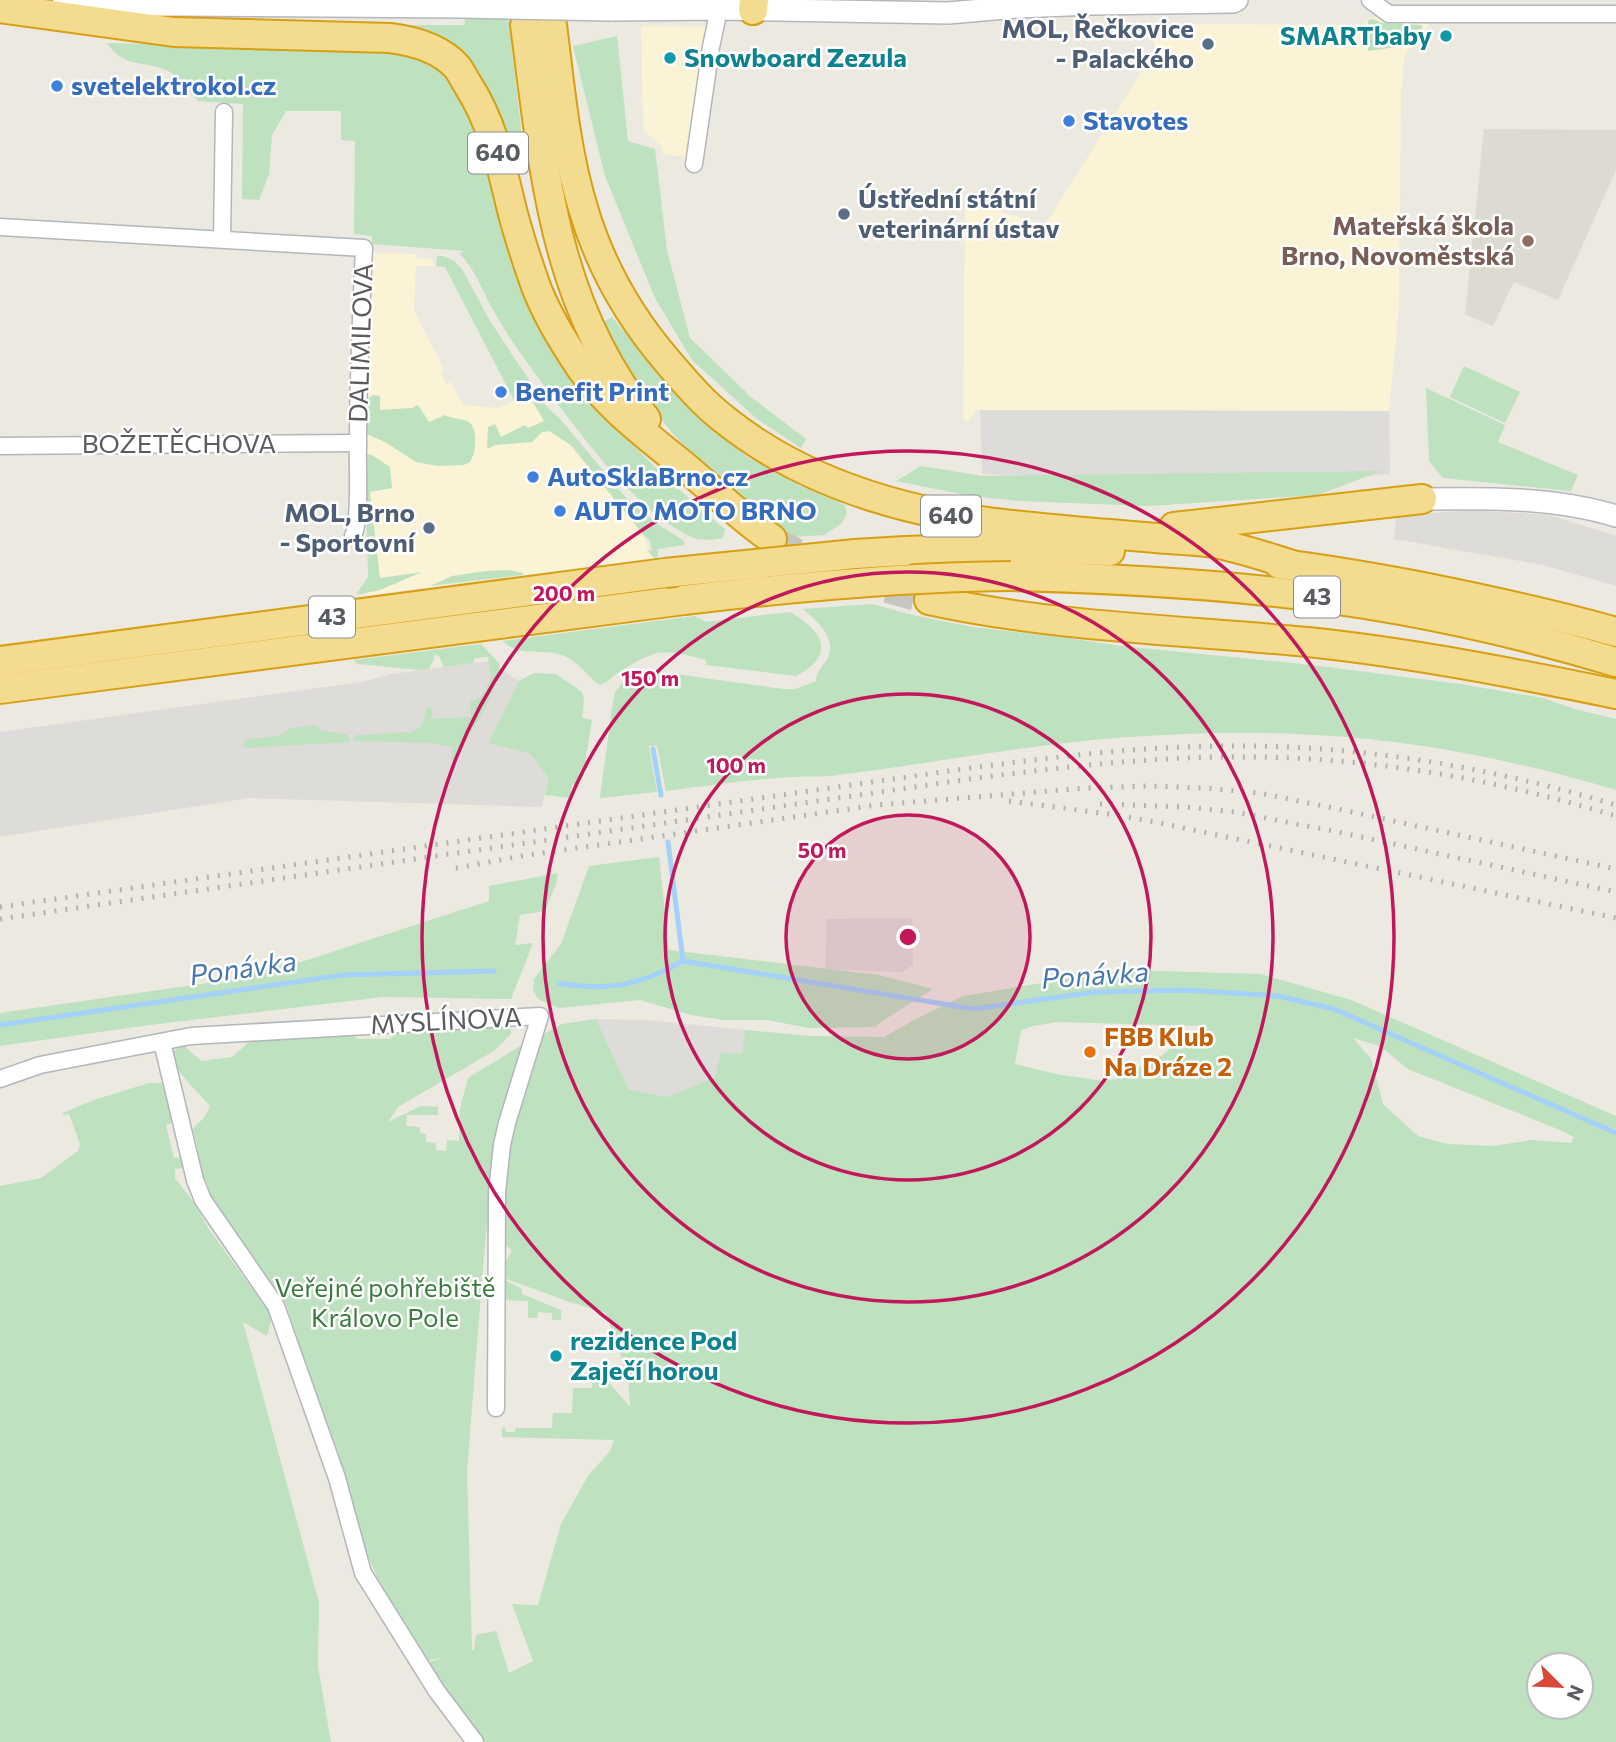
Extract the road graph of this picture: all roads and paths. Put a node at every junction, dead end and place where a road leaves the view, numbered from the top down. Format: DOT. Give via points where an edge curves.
graph roads {
  1 [pos="1237,0"];
  2 [pos="1370,0"];
  3 [pos="1018,4"];
  4 [pos="754,5"];
  5 [pos="0,8"];
  6 [pos="719,9"];
  7 [pos="1616,14"];
  8 [pos="224,112"];
  9 [pos="694,164"];
  10 [pos="0,227"];
  11 [pos="222,239"];
  12 [pos="358,443"];
  13 [pos="0,446"];
  14 [pos="693,474"];
  15 [pos="1422,499"];
  16 [pos="1616,516"];
  17 [pos="1101,533"];
  18 [pos="353,536"];
  19 [pos="772,539"];
  20 [pos="908,551"];
  21 [pos="1296,566"];
  22 [pos="929,600"];
  23 [pos="1616,632"];
  24 [pos="0,661"];
  25 [pos="1616,662"];
  26 [pos="0,689"];
  27 [pos="1616,694"];
  28 [pos="162,1042"];
  29 [pos="0,1079"];
  30 [pos="496,1408"];
  31 [pos="475,1742"];
  1 -- 3 [label="street"];
  2 -- 7 [label="street" via="1389,14"];
  3 -- 4 [label="street" via="948,13"];
  4 -- 6 [label="street"];
  5 -- 6 [label="street, bridge"];
  5 -- 14 [label="highway, 640" via="174,32 412,40 435,50 456,66 481,106 534,284 574,359 610,404"];
  6 -- 9 [label="street"];
  8 -- 11 [label="street"];
  10 -- 11 [label="street, DALIMILOVA"];
  11 -- 12 [label="street, DALIMILOVA" via="364,248"];
  12 -- 13 [label="street, BOŽETĚCHOVA"];
  12 -- 18 [label="street, DALIMILOVA"];
  14 -- 17 [label="highway, 640" via="628,397 576,297 550,203 539,25 575,178 598,250 642,330 724,420 806,471 895,504 988,522"];
  14 -- 19 [label="highway, 640"];
  15 -- 16 [label="street" via="1501,499"];
  15 -- 17 [label="highway"];
  17 -- 20 [label="highway" via="994,535"];
  17 -- 21 [label="highway, 640" via="1214,543"];
  20 -- 21 [label="highway, 43" via="1045,548"];
  20 -- 24 [label="highway, 43, bridge" via="665,573"];
  21 -- 23 [label="highway, 43" via="1474,597"];
  22 -- 27 [label="highway" via="1046,620 1355,648"];
  25 -- 26 [label="highway, 43, bridge" via="1498,631 1356,603 1189,584 1011,576 772,589"];
  28 -- 29 [label="street, MYSLÍNOVA" via="40,1065"];
  28 -- 30 [label="street, MYSLÍNOVA" via="191,1036 540,1016 502,1145 497,1192"];
  28 -- 31 [label="street" via="195,1180 203,1200 276,1306 337,1478 363,1573 436,1690"];
}
